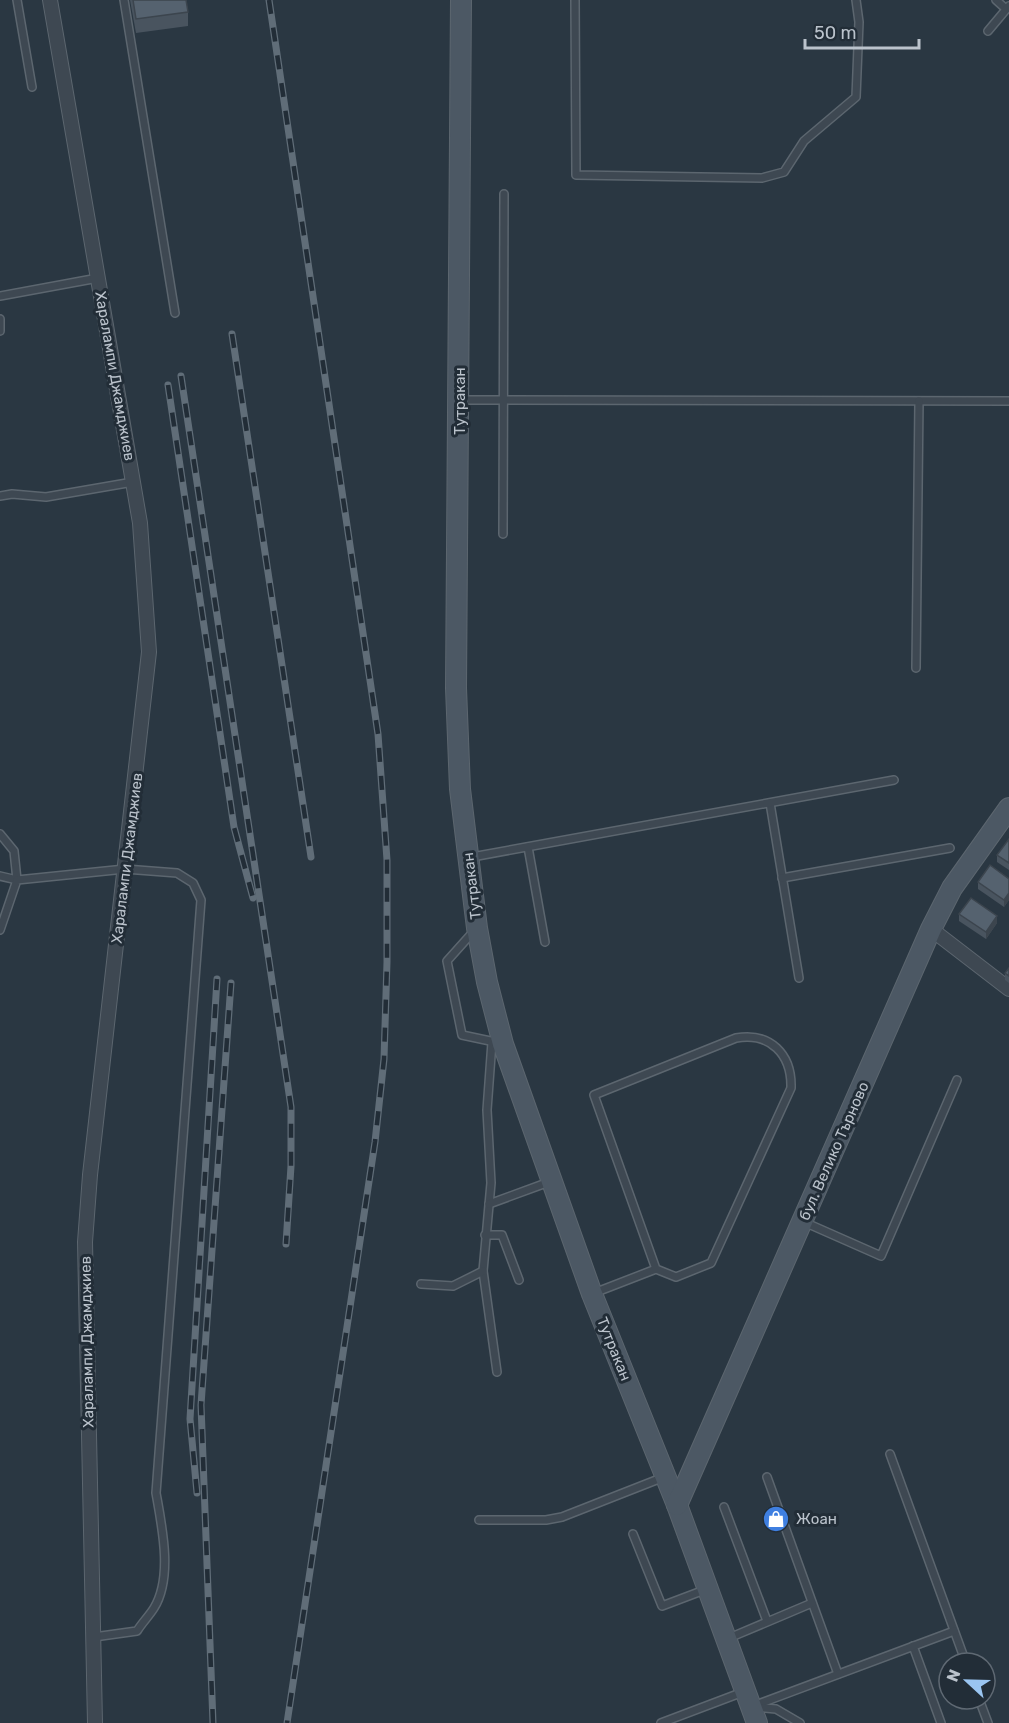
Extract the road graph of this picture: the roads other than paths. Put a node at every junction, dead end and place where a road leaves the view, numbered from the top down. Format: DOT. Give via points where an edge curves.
graph roads {
  1 [pos="17,0"];
  2 [pos="50,0"];
  3 [pos="124,0"];
  4 [pos="461,0"];
  5 [pos="575,0"];
  6 [pos="856,0"];
  7 [pos="996,0"];
  8 [pos="1008,8"];
  9 [pos="988,31"];
  10 [pos="32,87"];
  11 [pos="504,194"];
  12 [pos="98,278"];
  13 [pos="0,296"];
  14 [pos="175,313"];
  15 [pos="0,319"];
  16 [pos="0,332"];
  17 [pos="460,400"];
  18 [pos="504,400"];
  19 [pos="919,401"];
  20 [pos="1009,401"];
  21 [pos="133,482"];
  22 [pos="0,496"];
  23 [pos="503,534"];
  24 [pos="916,668"];
  25 [pos="894,780"];
  26 [pos="770,803"];
  27 [pos="1009,808"];
  28 [pos="0,834"];
  29 [pos="528,847"];
  30 [pos="950,848"];
  31 [pos="469,857"];
  32 [pos="125,869"];
  33 [pos="0,876"];
  34 [pos="782,878"];
  35 [pos="17,880"];
  36 [pos="477,928"];
  37 [pos="931,928"];
  38 [pos="0,930"];
  39 [pos="545,942"];
  40 [pos="799,978"];
  41 [pos="1009,988"];
  42 [pos="498,1043"];
  43 [pos="957,1080"];
  44 [pos="551,1181"];
  45 [pos="489,1204"];
  46 [pos="803,1222"];
  47 [pos="485,1235"];
  48 [pos="656,1269"];
  49 [pos="483,1271"];
  50 [pos="519,1280"];
  51 [pos="421,1284"];
  52 [pos="592,1294"];
  53 [pos="497,1372"];
  54 [pos="890,1454"];
  55 [pos="666,1476"];
  56 [pos="767,1477"];
  57 [pos="677,1504"];
  58 [pos="723,1507"];
  59 [pos="479,1520"];
  60 [pos="633,1534"];
  61 [pos="707,1589"];
  62 [pos="812,1603"];
  63 [pos="767,1621"];
  64 [pos="954,1631"];
  65 [pos="94,1637"];
  66 [pos="726,1639"];
  67 [pos="913,1646"];
  68 [pos="962,1651"];
  69 [pos="838,1674"];
  70 [pos="751,1707"];
  71 [pos="94,1723"];
  72 [pos="661,1723"];
  73 [pos="800,1723"];
  74 [pos="941,1723"];
  1 -- 10 [label="lane"];
  2 -- 12 [label="street, Харалампи Джамджиев"];
  3 -- 14 [label="lane"];
  4 -- 17 [label="street, Тутракан"];
  5 -- 6 [label="lane" via="576,175 762,178 784,172 804,141 856,97"];
  7 -- 8 [label="lane"];
  8 -- 9 [label="lane"];
  11 -- 18 [label="lane"];
  12 -- 13 [label="lane"];
  12 -- 21 [label="street, Харалампи Джамджиев"];
  15 -- 16 [label="lane"];
  17 -- 18 [label="lane"];
  17 -- 31 [label="street, Тутракан" via="456,688 460,789"];
  18 -- 19 [label="lane"];
  18 -- 23 [label="lane"];
  19 -- 20 [label="lane"];
  19 -- 24 [label="lane"];
  21 -- 22 [label="lane" via="46,497"];
  21 -- 32 [label="street, Харалампи Джамджиев" via="147,591 149,652"];
  25 -- 26 [label="lane"];
  26 -- 29 [label="lane"];
  26 -- 34 [label="lane"];
  27 -- 37 [label="street, бул. Велико Търново" via="952,888"];
  28 -- 35 [label="lane" via="14,851"];
  29 -- 31 [label="lane"];
  29 -- 39 [label="lane"];
  30 -- 34 [label="lane"];
  31 -- 36 [label="street, Тутракан"];
  32 -- 35 [label="lane"];
  32 -- 65 [label="street, Харалампи Джамджиев" via="85,1242"];
  32 -- 65 [label="lane" via="177,873 193,883 201,900 156,1493 165,1570 155,1606 137,1630"];
  33 -- 35 [label="lane"];
  34 -- 40 [label="lane"];
  35 -- 38 [label="lane"];
  36 -- 42 [label="street, Тутракан"];
  36 -- 42 [label="lane" via="447,961 462,1035"];
  37 -- 41 [label="street"];
  37 -- 46 [label="street, бул. Велико Търново"];
  42 -- 44 [label="street, Тутракан"];
  42 -- 45 [label="lane" via="488,1086"];
  43 -- 46 [label="lane" via="881,1257"];
  44 -- 45 [label="lane"];
  44 -- 52 [label="street, Тутракан"];
  45 -- 47 [label="lane"];
  46 -- 57 [label="street, бул. Велико Търново"];
  47 -- 49 [label="lane"];
  47 -- 50 [label="lane" via="502,1235"];
  48 -- 48 [label="lane" via="594,1095 736,1038 751,1035 765,1040 788,1062 791,1088 711,1263 676,1277"];
  48 -- 52 [label="lane"];
  49 -- 51 [label="lane" via="453,1286"];
  49 -- 53 [label="lane"];
  52 -- 55 [label="street, Тутракан"];
  54 -- 64 [label="lane"];
  55 -- 57 [label="street, Тутракан"];
  55 -- 59 [label="lane" via="562,1517"];
  56 -- 62 [label="lane"];
  57 -- 61 [label="street, Тутракан"];
  58 -- 63 [label="lane"];
  60 -- 61 [label="lane" via="662,1606"];
  61 -- 66 [label="street, Тутракан"];
  62 -- 63 [label="lane"];
  62 -- 69 [label="lane"];
  63 -- 66 [label="lane"];
  64 -- 67 [label="lane"];
  64 -- 68 [label="lane"];
  65 -- 71 [label="street, Харалампи Джамджиев"];
  66 -- 70 [label="street, Тутракан"];
  67 -- 69 [label="lane"];
  67 -- 74 [label="lane"];
  69 -- 70 [label="lane"];
  70 -- 72 [label="lane"];
  70 -- 73 [label="lane" via="776,1709"];
}
